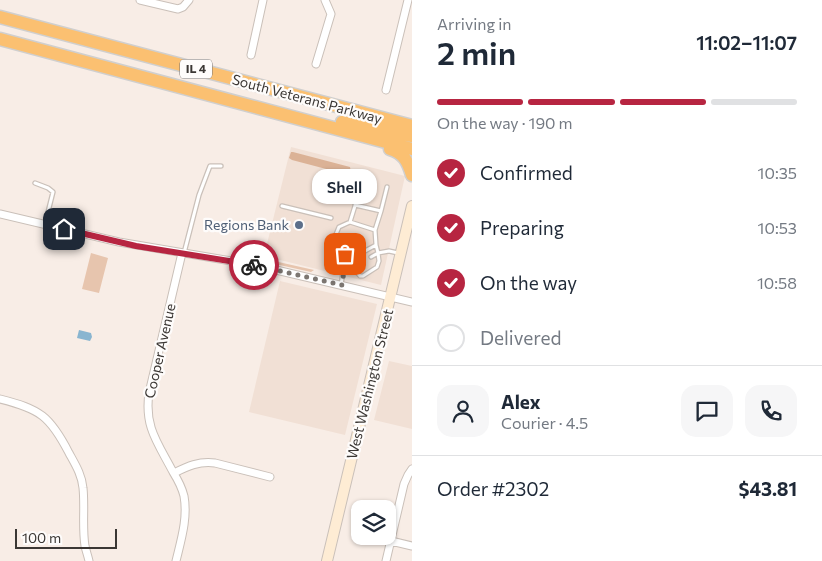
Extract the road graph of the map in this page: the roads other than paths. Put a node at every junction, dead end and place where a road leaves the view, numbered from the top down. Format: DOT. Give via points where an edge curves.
graph roads {
  1 [pos="140,0"];
  2 [pos="189,0"];
  3 [pos="264,0"];
  4 [pos="325,0"];
  5 [pos="408,0"];
  6 [pos="0,17"];
  7 [pos="0,39"];
  8 [pos="251,55"];
  9 [pos="316,64"];
  10 [pos="386,90"];
  11 [pos="229,100"];
  12 [pos="412,118"];
  13 [pos="307,121"];
  14 [pos="391,121"];
  15 [pos="412,126"];
  16 [pos="412,136"];
  17 [pos="412,149"];
  18 [pos="221,166"];
  19 [pos="412,175"];
  20 [pos="362,180"];
  21 [pos="35,182"];
  22 [pos="387,187"];
  23 [pos="355,205"];
  24 [pos="282,206"];
  25 [pos="412,206"];
  26 [pos="382,212"];
  27 [pos="0,214"];
  28 [pos="332,218"];
  29 [pos="350,222"];
  30 [pos="45,225"];
  31 [pos="375,230"];
  32 [pos="334,236"];
  33 [pos="338,243"];
  34 [pos="376,244"];
  35 [pos="183,253"];
  36 [pos="378,253"];
  37 [pos="345,254"];
  38 [pos="401,254"];
  39 [pos="371,258"];
  40 [pos="348,260"];
  41 [pos="343,264"];
  42 [pos="342,285"];
  43 [pos="391,297"];
  44 [pos="412,302"];
  45 [pos="0,399"];
  46 [pos="412,469"];
  47 [pos="174,473"];
  48 [pos="270,476"];
  49 [pos="396,519"];
  50 [pos="396,542"];
  51 [pos="390,545"];
  52 [pos="412,546"];
  53 [pos="89,561"];
  54 [pos="176,561"];
  55 [pos="327,561"];
  56 [pos="386,561"];
  1 -- 2 [label="street" via="178,9"];
  3 -- 8 [label="street"];
  4 -- 9 [label="street" via="330,14"];
  5 -- 10 [label="street"];
  6 -- 14 [label="highway, South Veterans Parkway / IL 4"];
  7 -- 11 [label="highway, South Veterans Parkway / IL 4"];
  11 -- 13 [label="highway, South Veterans Parkway / IL 4"];
  11 -- 16 [label="highway"];
  12 -- 14 [label="highway"];
  13 -- 17 [label="highway, South Veterans Parkway / IL 4"];
  13 -- 19 [label="highway" via="328,132 399,152 407,160"];
  14 -- 15 [label="highway, South Veterans Parkway / IL 4"];
  18 -- 35 [label="lane" via="210,166"];
  20 -- 23 [label="lane"];
  21 -- 30 [label="lane" via="53,192"];
  22 -- 26 [label="lane"];
  23 -- 26 [label="lane"];
  23 -- 29 [label="lane"];
  24 -- 28 [label="lane"];
  25 -- 38 [label="street, West Washington Street"];
  26 -- 31 [label="lane"];
  27 -- 30 [label="street"];
  29 -- 31 [label="lane"];
  29 -- 32 [label="lane" via="339,227"];
  30 -- 35 [label="street"];
  31 -- 34 [label="lane"];
  32 -- 33 [label="lane"];
  32 -- 41 [label="lane" via="332,244"];
  34 -- 36 [label="lane"];
  34 -- 40 [label="lane"];
  35 -- 42 [label="street"];
  35 -- 47 [label="street, Cooper Avenue" via="148,401 149,423"];
  36 -- 38 [label="lane"];
  36 -- 39 [label="lane"];
  36 -- 40 [label="lane" via="376,268 363,276"];
  37 -- 40 [label="lane"];
  38 -- 43 [label="street, West Washington Street"];
  40 -- 41 [label="lane"];
  41 -- 42 [label="lane"];
  42 -- 43 [label="street"];
  43 -- 44 [label="street"];
  43 -- 55 [label="street, West Washington Street"];
  45 -- 53 [label="street" via="39,412 65,445 81,477 85,546"];
  46 -- 49 [label="street" via="404,484"];
  47 -- 48 [label="street" via="190,465 207,462"];
  47 -- 54 [label="street, Cooper Avenue" via="185,508"];
  50 -- 52 [label="street"];
  51 -- 56 [label="street"];
}
